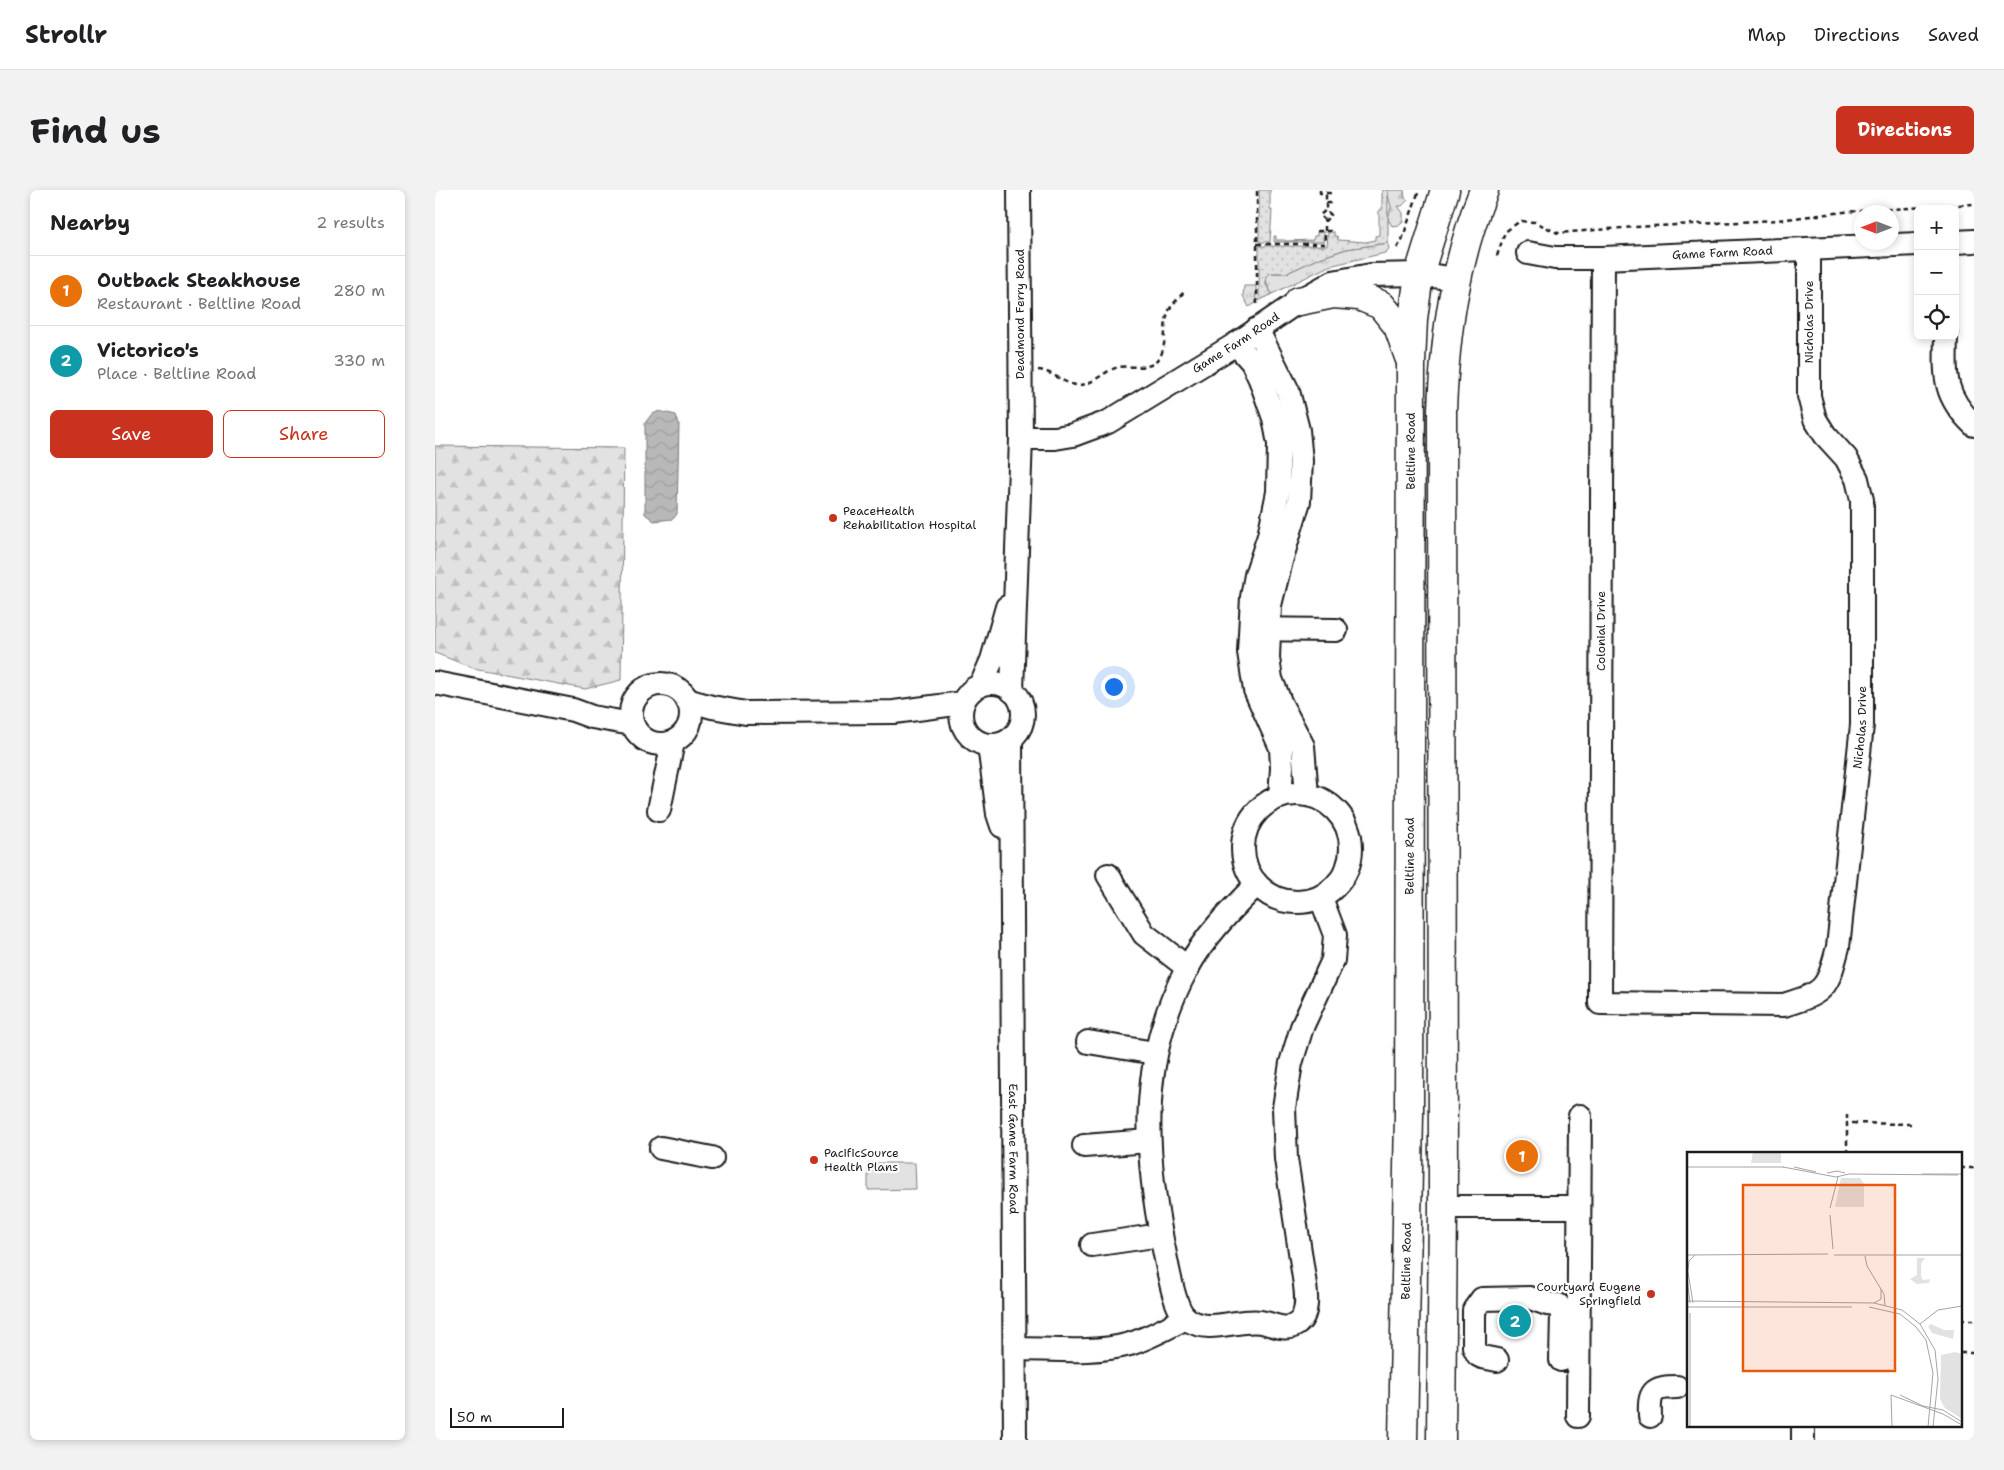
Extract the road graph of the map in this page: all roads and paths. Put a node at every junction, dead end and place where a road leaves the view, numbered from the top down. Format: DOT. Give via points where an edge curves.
graph roads {
  1 [pos="1019,190"];
  2 [pos="1257,190"];
  3 [pos="1320,190"];
  4 [pos="1332,190"];
  5 [pos="1419,190"];
  6 [pos="1445,190"];
  7 [pos="1484,190"];
  8 [pos="1326,192"];
  9 [pos="1326,203"];
  10 [pos="1333,203"];
  11 [pos="1974,204"];
  12 [pos="1326,210"];
  13 [pos="1325,221"];
  14 [pos="1317,231"];
  15 [pos="1325,231"];
  16 [pos="1334,231"];
  17 [pos="1974,240"];
  18 [pos="1959,242"];
  19 [pos="1257,244"];
  20 [pos="1914,244"];
  21 [pos="1397,248"];
  22 [pos="1809,250"];
  23 [pos="1528,253"];
  24 [pos="1497,256"];
  25 [pos="1603,258"];
  26 [pos="1419,274"];
  27 [pos="1456,279"];
  28 [pos="1184,292"];
  29 [pos="1299,301"];
  30 [pos="1257,304"];
  31 [pos="1257,329"];
  32 [pos="1946,340"];
  33 [pos="1236,344"];
  34 [pos="1411,363"];
  35 [pos="1021,370"];
  36 [pos="1974,425"];
  37 [pos="1021,438"];
  38 [pos="1017,570"];
  39 [pos="1259,630"];
  40 [pos="1337,630"];
  41 [pos="435,683"];
  42 [pos="981,685"];
  43 [pos="1012,691"];
  44 [pos="687,700"];
  45 [pos="962,713"];
  46 [pos="631,714"];
  47 [pos="746,714"];
  48 [pos="671,738"];
  49 [pos="1011,739"];
  50 [pos="989,745"];
  51 [pos="1307,795"];
  52 [pos="1280,796"];
  53 [pos="1011,858"];
  54 [pos="1107,875"];
  55 [pos="1257,885"];
  56 [pos="1321,898"];
  57 [pos="1187,968"];
  58 [pos="1600,1003"];
  59 [pos="1088,1042"];
  60 [pos="1155,1053"];
  61 [pos="1847,1114"];
  62 [pos="1580,1116"];
  63 [pos="1847,1123"];
  64 [pos="1911,1124"];
  65 [pos="1149,1141"];
  66 [pos="1084,1146"];
  67 [pos="661,1148"];
  68 [pos="1847,1152"];
  69 [pos="712,1158"];
  70 [pos="1961,1168"];
  71 [pos="1974,1168"];
  72 [pos="1443,1207"];
  73 [pos="1579,1207"];
  74 [pos="1161,1235"];
  75 [pos="1092,1245"];
  76 [pos="1185,1318"];
  77 [pos="1961,1320"];
  78 [pos="1974,1320"];
  79 [pos="1015,1349"];
  80 [pos="1961,1353"];
  81 [pos="1974,1353"];
  82 [pos="1497,1360"];
  83 [pos="1561,1360"];
  84 [pos="1677,1387"];
  85 [pos="1578,1416"];
  86 [pos="1650,1416"];
  87 [pos="1015,1440"];
  88 [pos="1403,1440"];
  89 [pos="1441,1440"];
  1 -- 35 [label="street, Deadmond Ferry Road"];
  2 -- 19 [label="path"];
  3 -- 8 [label="path" via="1320,193"];
  4 -- 8 [label="path" via="1332,193"];
  5 -- 21 [label="path"];
  6 -- 26 [label="main road, Beltline Road"];
  7 -- 27 [label="main road"];
  8 -- 9 [label="path"];
  9 -- 10 [label="path"];
  9 -- 12 [label="path"];
  11 -- 24 [label="path" via="1558,233 1535,222 1520,221 1505,232"];
  12 -- 13 [label="path" via="1331,215"];
  12 -- 13 [label="path" via="1320,215"];
  13 -- 15 [label="path"];
  14 -- 15 [label="path"];
  15 -- 16 [label="path"];
  15 -- 19 [label="path" via="1325,244"];
  17 -- 18 [label="street"];
  19 -- 30 [label="path"];
  20 -- 22 [label="street, Game Farm Road"];
  22 -- 25 [label="street, Game Farm Road"];
  22 -- 58 [label="street, Nicholas Drive" via="1809,396 1815,419 1825,436 1846,458 1857,479 1862,500 1862,725 1838,947 1829,979 1813,996 1784,1005"];
  23 -- 25 [label="street, Game Farm Road" via="1555,258"];
  25 -- 58 [label="street, Colonial Drive"];
  26 -- 27 [label="street, Game Farm Road"];
  26 -- 29 [label="street, Game Farm Road" via="1371,275 1333,282"];
  26 -- 34 [label="main road, Beltline Road"];
  27 -- 72 [label="main road" via="1444,355 1442,410"];
  28 -- 35 [label="path" via="1168,312 1165,344 1156,362 1145,367 1119,367 1078,385 1068,383 1051,372"];
  29 -- 31 [label="street, Game Farm Road"];
  29 -- 34 [label="main road" via="1333,294 1359,296 1381,305 1398,326"];
  31 -- 33 [label="street, Game Farm Road"];
  31 -- 39 [label="street" via="1288,391 1298,430 1301,461 1299,501 1270,605"];
  32 -- 36 [label="street" via="1945,376 1954,403"];
  33 -- 37 [label="street, Game Farm Road" via="1108,422 1073,435"];
  33 -- 39 [label="street" via="1252,362 1261,379 1279,444 1278,492 1252,597"];
  34 -- 88 [label="main road, Beltline Road" via="1409,1114"];
  35 -- 37 [label="street, Deadmond Ferry Road"];
  37 -- 38 [label="street, Deadmond Ferry Road"];
  38 -- 42 [label="street" via="996,647"];
  38 -- 43 [label="street"];
  39 -- 40 [label="street"];
  39 -- 51 [label="street" via="1271,679 1303,746"];
  39 -- 52 [label="street" via="1250,664 1255,690 1281,748"];
  41 -- 46 [label="street" via="573,710"];
  42 -- 43 [label="street" via="1003,685"];
  42 -- 45 [label="street" via="973,689"];
  43 -- 49 [label="street" via="1018,698 1023,715"];
  44 -- 46 [label="street" via="675,687 658,684 642,690"];
  44 -- 47 [label="street"];
  44 -- 48 [label="street" via="691,718"];
  45 -- 47 [label="street"];
  45 -- 50 [label="street" via="971,738"];
  46 -- 48 [label="street" via="639,736"];
  47 -- 48 [label="street"];
  49 -- 50 [label="street"];
  49 -- 53 [label="street, East Game Farm Road"];
  50 -- 53 [label="street, East Game Farm Road" via="998,814"];
  51 -- 52 [label="street"];
  51 -- 56 [label="street" via="1323,800 1336,810 1351,841 1351,858 1345,874 1335,888"];
  52 -- 55 [label="street" via="1264,805 1252,818 1245,834 1243,852 1247,869"];
  53 -- 79 [label="street, East Game Farm Road"];
  54 -- 57 [label="street" via="1145,934"];
  55 -- 56 [label="street" via="1270,896 1286,902 1304,903"];
  55 -- 57 [label="street" via="1212,932"];
  56 -- 76 [label="street" via="1335,935 1333,960 1302,1027 1291,1063 1284,1108 1286,1159 1306,1297 1303,1317 1293,1326 1280,1328 1260,1322 1199,1325"];
  57 -- 60 [label="street" via="1172,1000"];
  59 -- 60 [label="street"];
  60 -- 65 [label="street"];
  61 -- 63 [label="path"];
  62 -- 73 [label="street"];
  63 -- 64 [label="path"];
  63 -- 68 [label="path"];
  65 -- 66 [label="street"];
  65 -- 74 [label="street"];
  67 -- 69 [label="street"];
  70 -- 71 [label="path"];
  72 -- 73 [label="street"];
  72 -- 89 [label="main road"];
  73 -- 85 [label="street"];
  74 -- 75 [label="street"];
  74 -- 76 [label="street" via="1172,1290"];
  76 -- 79 [label="street" via="1128,1344 1091,1349"];
  77 -- 78 [label="path"];
  79 -- 87 [label="street, East Game Farm Road"];
  80 -- 81 [label="path"];
  82 -- 83 [label="street" via="1478,1355 1474,1347 1474,1310 1482,1299 1530,1298 1558,1305 1562,1313"];
  84 -- 86 [label="street" via="1662,1387 1653,1392 1649,1402"];
}
